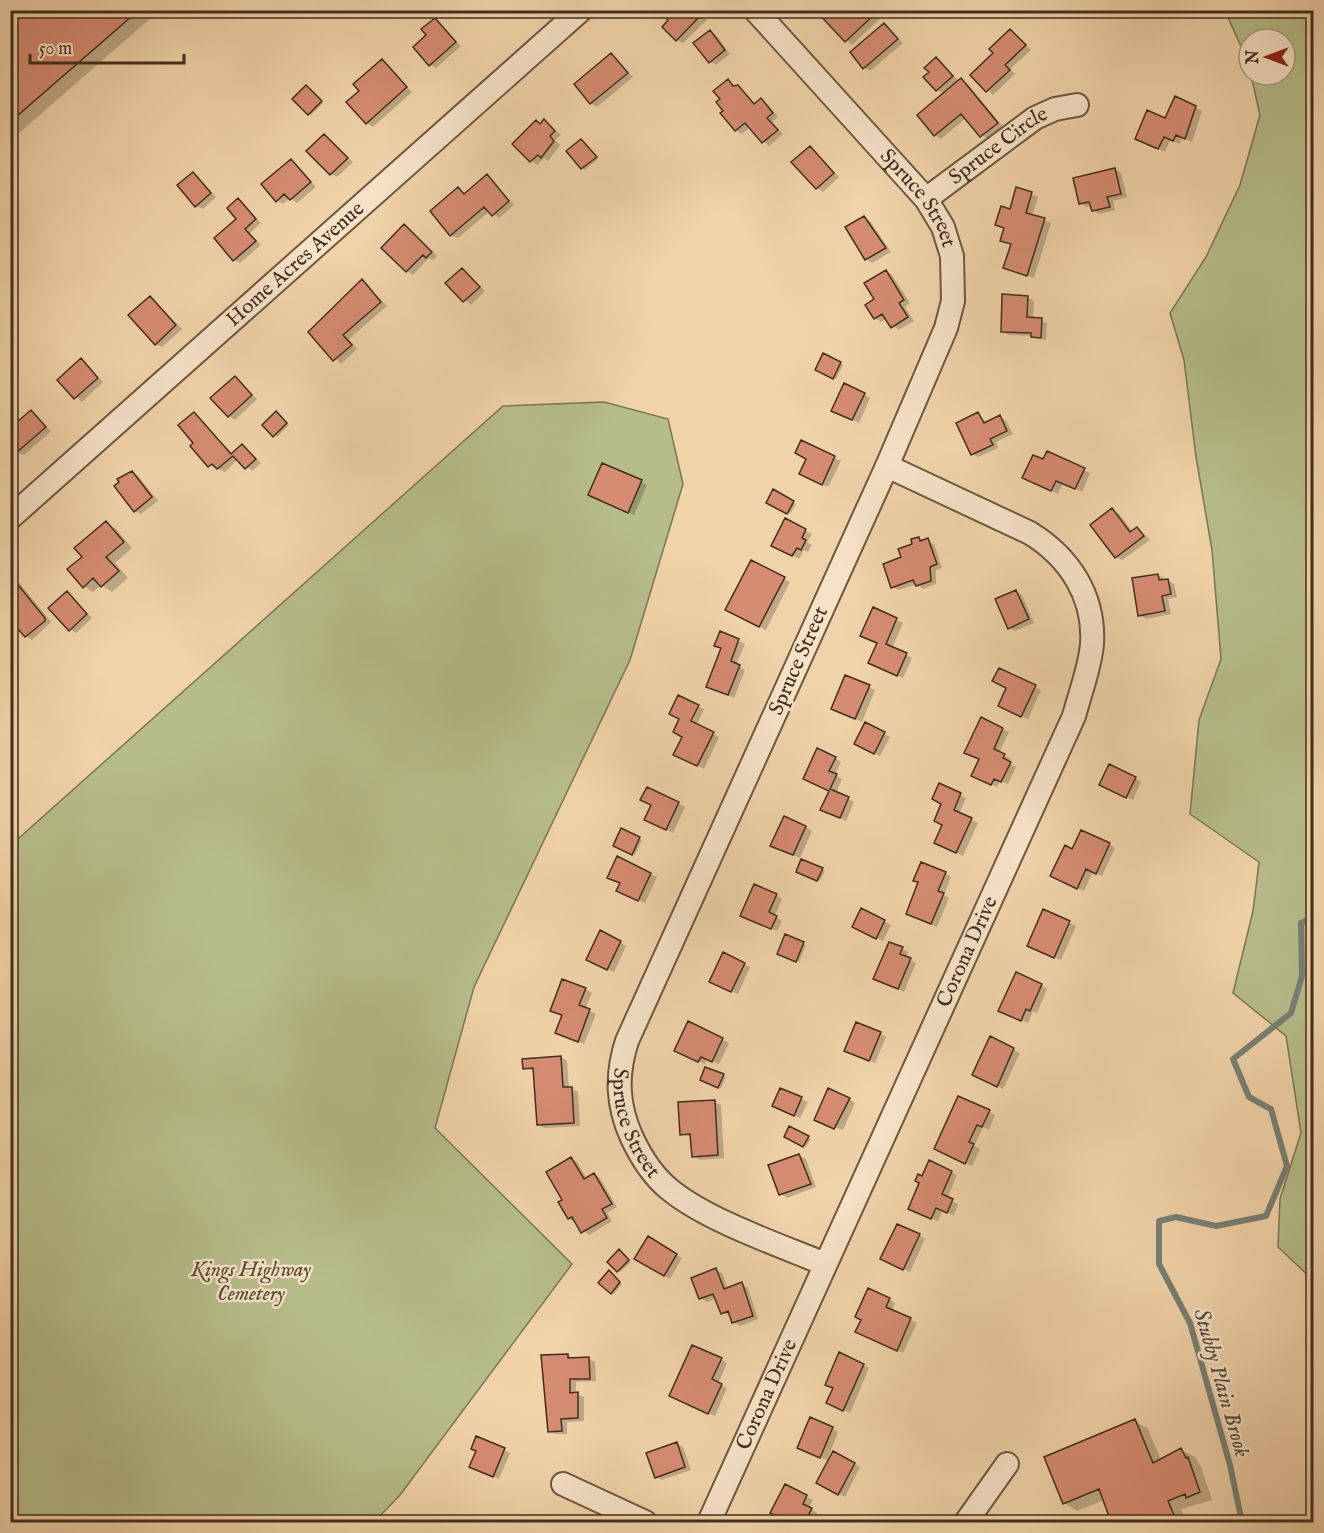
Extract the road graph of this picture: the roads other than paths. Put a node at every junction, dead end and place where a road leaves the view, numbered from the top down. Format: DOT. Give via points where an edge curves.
graph roads {
  1 [pos="581,10"];
  2 [pos="755,10"];
  3 [pos="1077,105"];
  4 [pos="926,199"];
  5 [pos="887,466"];
  6 [pos="10,518"];
  7 [pos="825,1264"];
  8 [pos="1006,1464"];
  9 [pos="563,1484"];
  10 [pos="645,1522"];
  11 [pos="709,1522"];
  12 [pos="966,1522"];
  1 -- 6 [label="street, Home Acres Avenue"];
  2 -- 4 [label="street, Spruce Street"];
  3 -- 4 [label="street, Spruce Circle" via="1035,118"];
  4 -- 5 [label="street, Spruce Street" via="949,245 954,269 953,301 946,328"];
  5 -- 7 [label="street, Spruce Street" via="632,1030 619,1078 620,1105 629,1130 647,1165 669,1189 704,1212"];
  5 -- 7 [label="street, Corona Drive" via="1047,543 1076,575 1084,594 1092,644 1074,716"];
  7 -- 11 [label="street, Corona Drive"];
  8 -- 12 [label="street"];
  9 -- 10 [label="street"];
}
